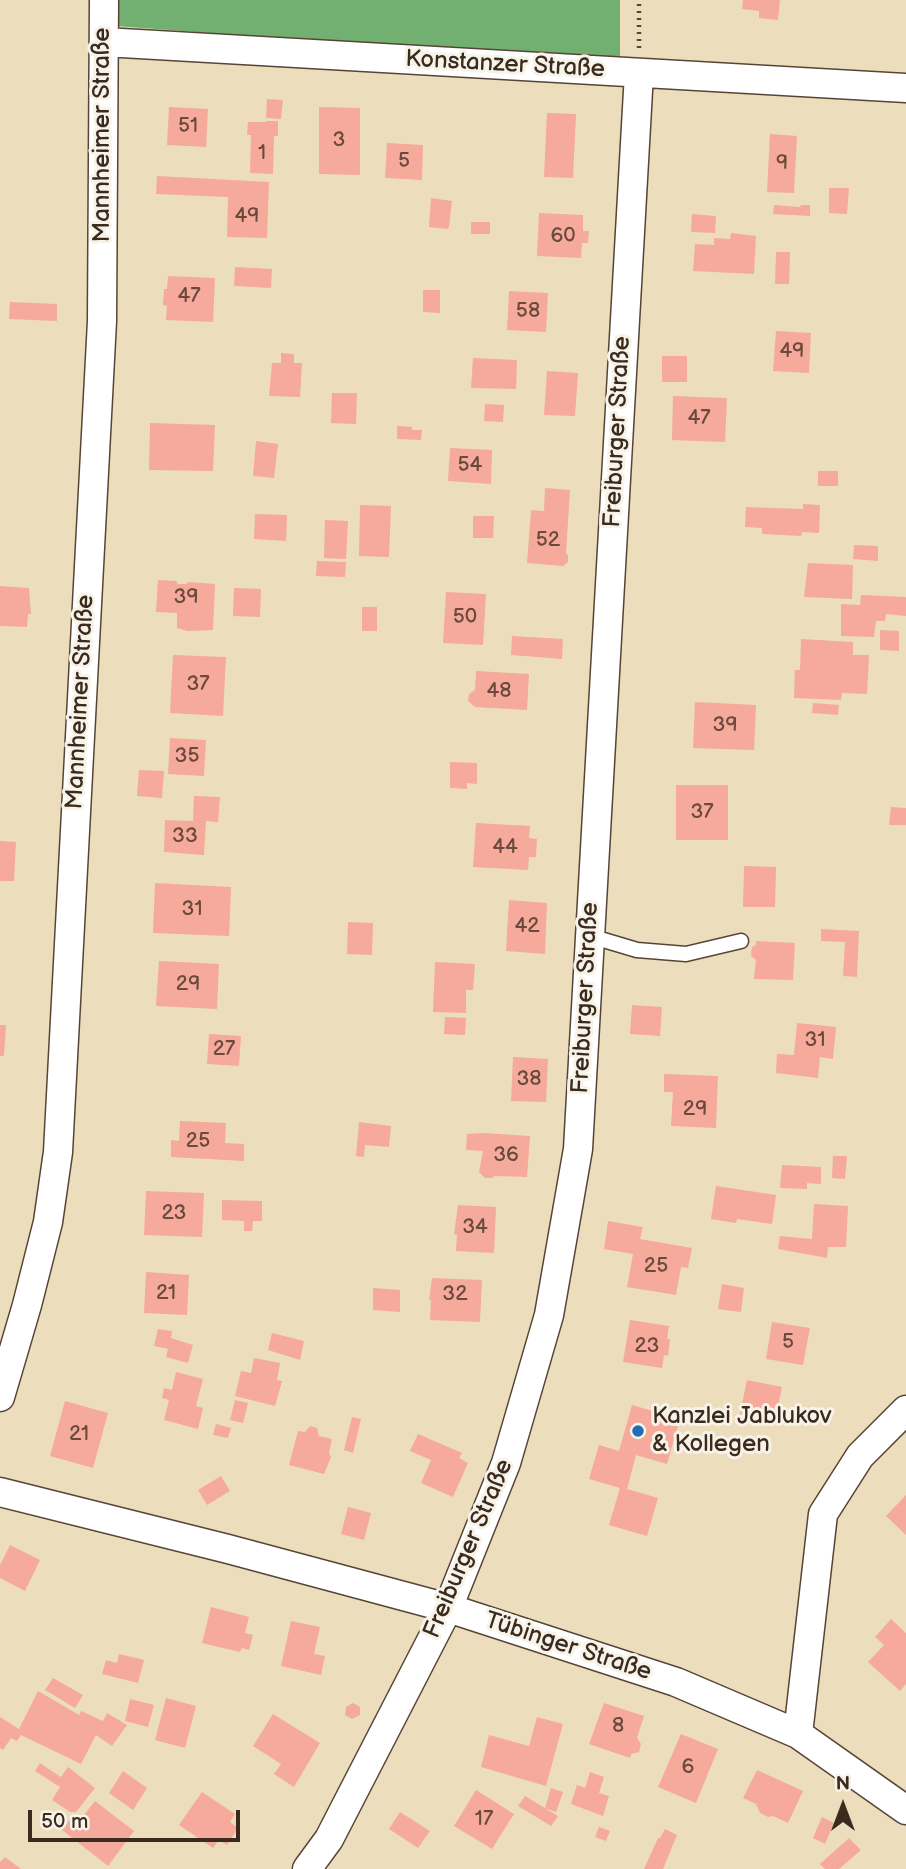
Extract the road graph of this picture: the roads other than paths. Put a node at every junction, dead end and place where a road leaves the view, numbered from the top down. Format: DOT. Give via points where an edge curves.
graph roads {
  1 [pos="104,0"];
  2 [pos="104,42"];
  3 [pos="639,73"];
  4 [pos="906,88"];
  5 [pos="590,936"];
  6 [pos="741,941"];
  7 [pos="0,1397"];
  8 [pos="906,1409"];
  9 [pos="0,1492"];
  10 [pos="448,1608"];
  11 [pos="798,1734"];
  12 [pos="906,1810"];
  13 [pos="307,1869"];
  1 -- 2 [label="street, Mannheimer Straße"];
  2 -- 3 [label="street, Konstanzer Straße"];
  2 -- 7 [label="street, Mannheimer Straße" via="102,321 58,1152 48,1222"];
  3 -- 4 [label="street, Konstanzer Straße"];
  3 -- 5 [label="street, Freiburger Straße"];
  5 -- 6 [label="lane" via="637,950 686,954"];
  5 -- 10 [label="street, Freiburger Straße" via="578,1149 549,1315 506,1462"];
  8 -- 11 [label="street" via="860,1456 823,1514"];
  9 -- 10 [label="street, Tübinger Straße"];
  10 -- 11 [label="street, Tübinger Straße" via="677,1682"];
  10 -- 13 [label="street, Freiburger Straße" via="329,1839"];
  11 -- 12 [label="street, Tübinger Straße"];
}
